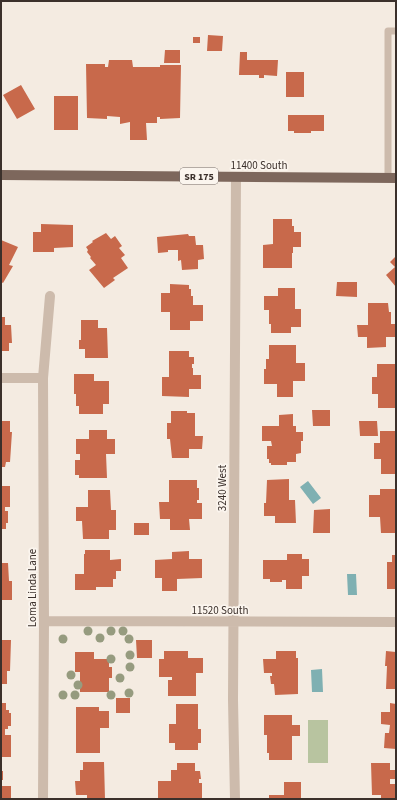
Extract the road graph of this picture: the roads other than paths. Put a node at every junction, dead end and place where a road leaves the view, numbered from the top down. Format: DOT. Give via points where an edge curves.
graph roads {
  1 [pos="396,31"];
  2 [pos="1,175"];
  3 [pos="236,177"];
  4 [pos="392,178"];
  5 [pos="50,296"];
  6 [pos="1,378"];
  7 [pos="43,378"];
  8 [pos="44,621"];
  9 [pos="233,622"];
  10 [pos="396,622"];
  11 [pos="42,799"];
  12 [pos="235,799"];
  1 -- 4 [label="lane" via="388,31"];
  2 -- 3 [label="main road, 11400 South / SR 175"];
  3 -- 4 [label="main road, 11400 South / SR 175"];
  3 -- 9 [label="street, 3240 West"];
  5 -- 7 [label="street, Loma Linda Lane"];
  6 -- 7 [label="street"];
  7 -- 8 [label="street, Loma Linda Lane"];
  8 -- 9 [label="street, 11520 South"];
  8 -- 11 [label="street, Loma Linda Lane"];
  9 -- 10 [label="street, 11520 South"];
  9 -- 12 [label="street, 3240 West"];
}
